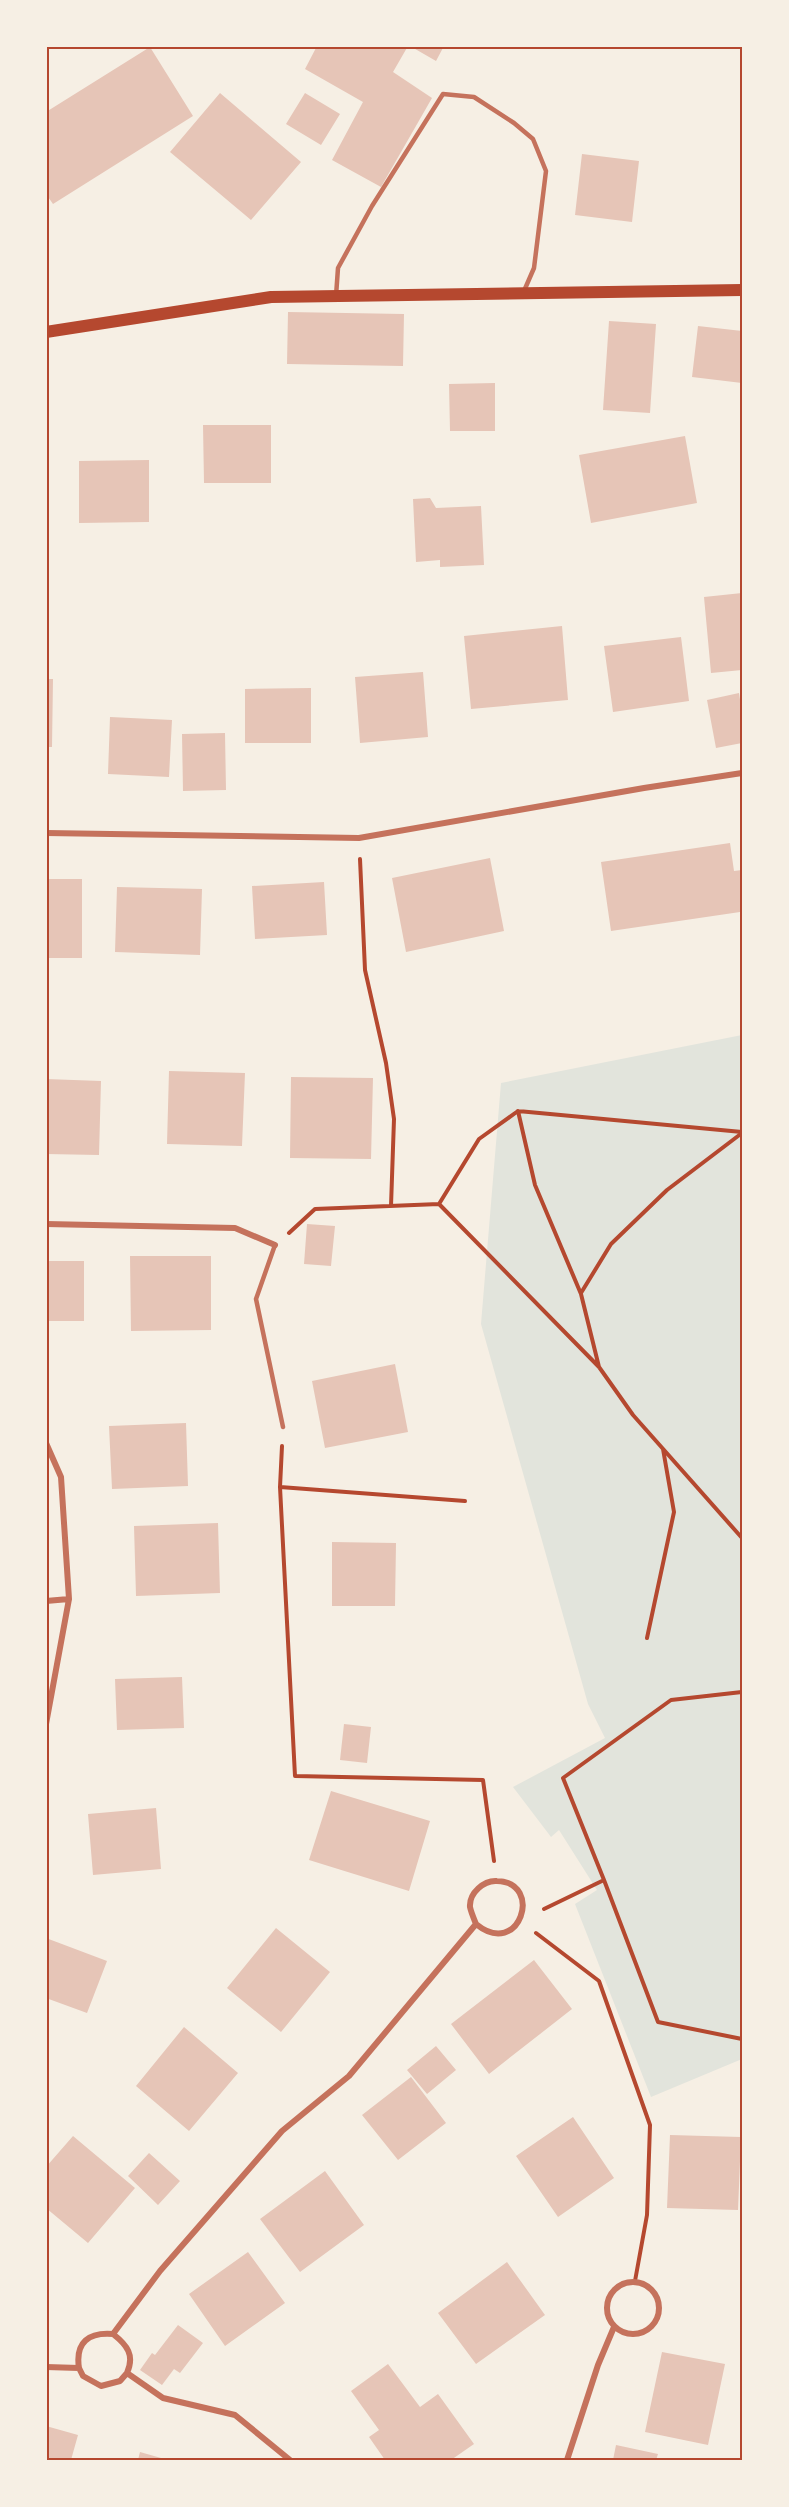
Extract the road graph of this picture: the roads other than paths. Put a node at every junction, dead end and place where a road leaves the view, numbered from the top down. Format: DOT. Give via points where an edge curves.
graph roads {
  1 [pos="742,290"];
  2 [pos="523,294"];
  3 [pos="336,296"];
  4 [pos="46,332"];
  5 [pos="742,773"];
  6 [pos="46,833"];
  7 [pos="46,1224"];
  8 [pos="276,1245"];
  9 [pos="283,1427"];
  10 [pos="46,1443"];
  11 [pos="69,1599"];
  12 [pos="46,1601"];
  13 [pos="46,1724"];
  14 [pos="476,1924"];
  15 [pos="614,2327"];
  16 [pos="113,2334"];
  17 [pos="46,2367"];
  18 [pos="79,2368"];
  19 [pos="127,2373"];
  20 [pos="290,2460"];
  21 [pos="567,2460"];
  1 -- 2 [label="main road"];
  2 -- 3 [label="main road"];
  2 -- 3 [label="lane" via="534,268 546,171 533,139 514,123 474,97 443,94 338,268"];
  3 -- 4 [label="main road" via="271,297"];
  5 -- 6 [label="street" via="358,838"];
  7 -- 8 [label="street" via="235,1228"];
  8 -- 9 [label="lane" via="256,1299"];
  10 -- 11 [label="street" via="61,1477"];
  11 -- 12 [label="street"];
  11 -- 13 [label="street"];
  14 -- 14 [label="street" via="484,1931 498,1934 512,1929 520,1921 524,1907 521,1895 510,1884 496,1880 481,1885 470,1906"];
  14 -- 16 [label="street" via="349,2076 282,2131 160,2271"];
  15 -- 15 [label="street" via="637,2334 650,2329 658,2319 657,2295 647,2285 635,2281 618,2286 608,2298 607,2313"];
  15 -- 21 [label="street"];
  16 -- 18 [label="street" via="99,2333 80,2346"];
  16 -- 19 [label="street" via="128,2347 131,2364"];
  17 -- 18 [label="street"];
  18 -- 19 [label="street" via="83,2376 101,2386 120,2381"];
  19 -- 20 [label="street" via="163,2398 235,2415"];
}
